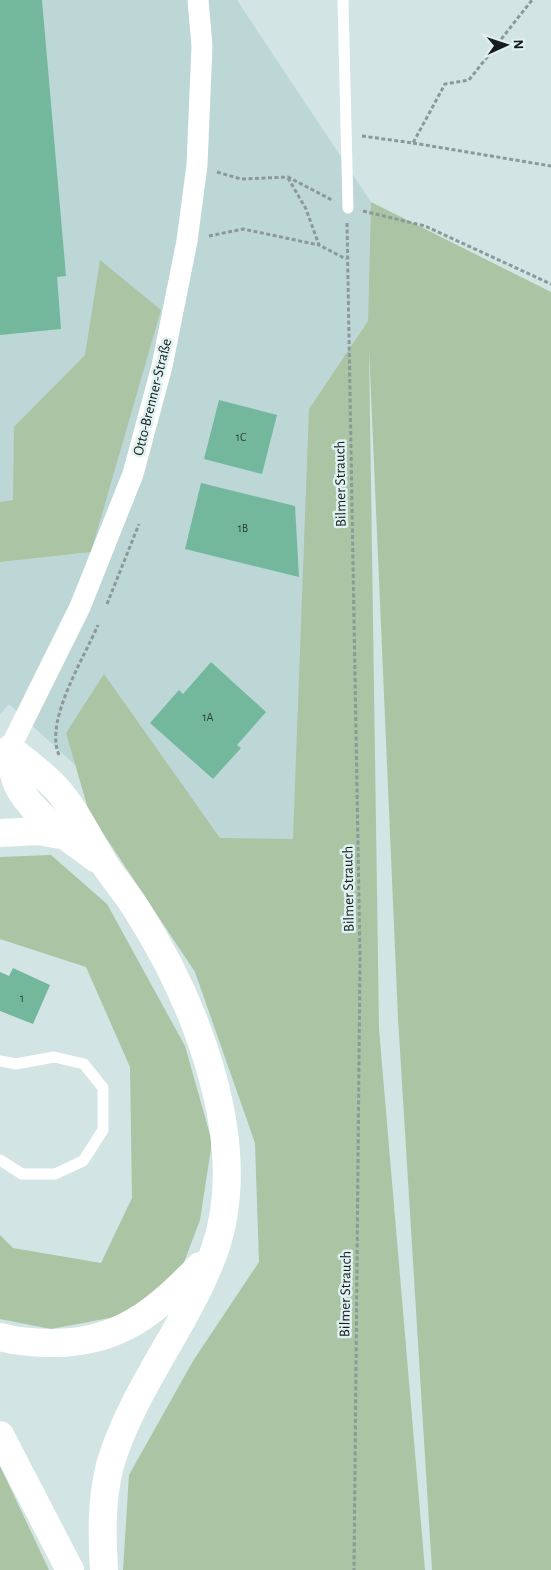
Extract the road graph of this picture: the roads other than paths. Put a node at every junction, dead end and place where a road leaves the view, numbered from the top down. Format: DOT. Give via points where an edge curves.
graph roads {
  1 [pos="198,0"];
  2 [pos="343,0"];
  3 [pos="348,208"];
  4 [pos="5,758"];
  5 [pos="0,833"];
  6 [pos="66,836"];
  7 [pos="104,864"];
  8 [pos="0,1061"];
  9 [pos="0,1160"];
  10 [pos="215,1250"];
  11 [pos="0,1337"];
  12 [pos="0,1436"];
  13 [pos="70,1570"];
  14 [pos="104,1570"];
  1 -- 4 [label="street, Otto-Brenner-Straße" via="202,46 197,166 187,241 162,366 132,474 80,607"];
  2 -- 3 [label="lane"];
  4 -- 6 [label="highway" via="21,792"];
  4 -- 7 [label="highway" via="56,788"];
  5 -- 6 [label="highway" via="38,831"];
  6 -- 7 [label="highway"];
  7 -- 10 [label="highway" via="137,911 175,979 198,1031 222,1112 228,1154 227,1192"];
  8 -- 9 [label="lane" via="16,1064 54,1057 84,1064 103,1088 103,1130 83,1161 55,1174 22,1174"];
  10 -- 11 [label="highway" via="162,1304 120,1330 71,1343 35,1343"];
  10 -- 14 [label="highway" via="204,1279 119,1439 104,1499"];
  12 -- 13 [label="highway"];
}
